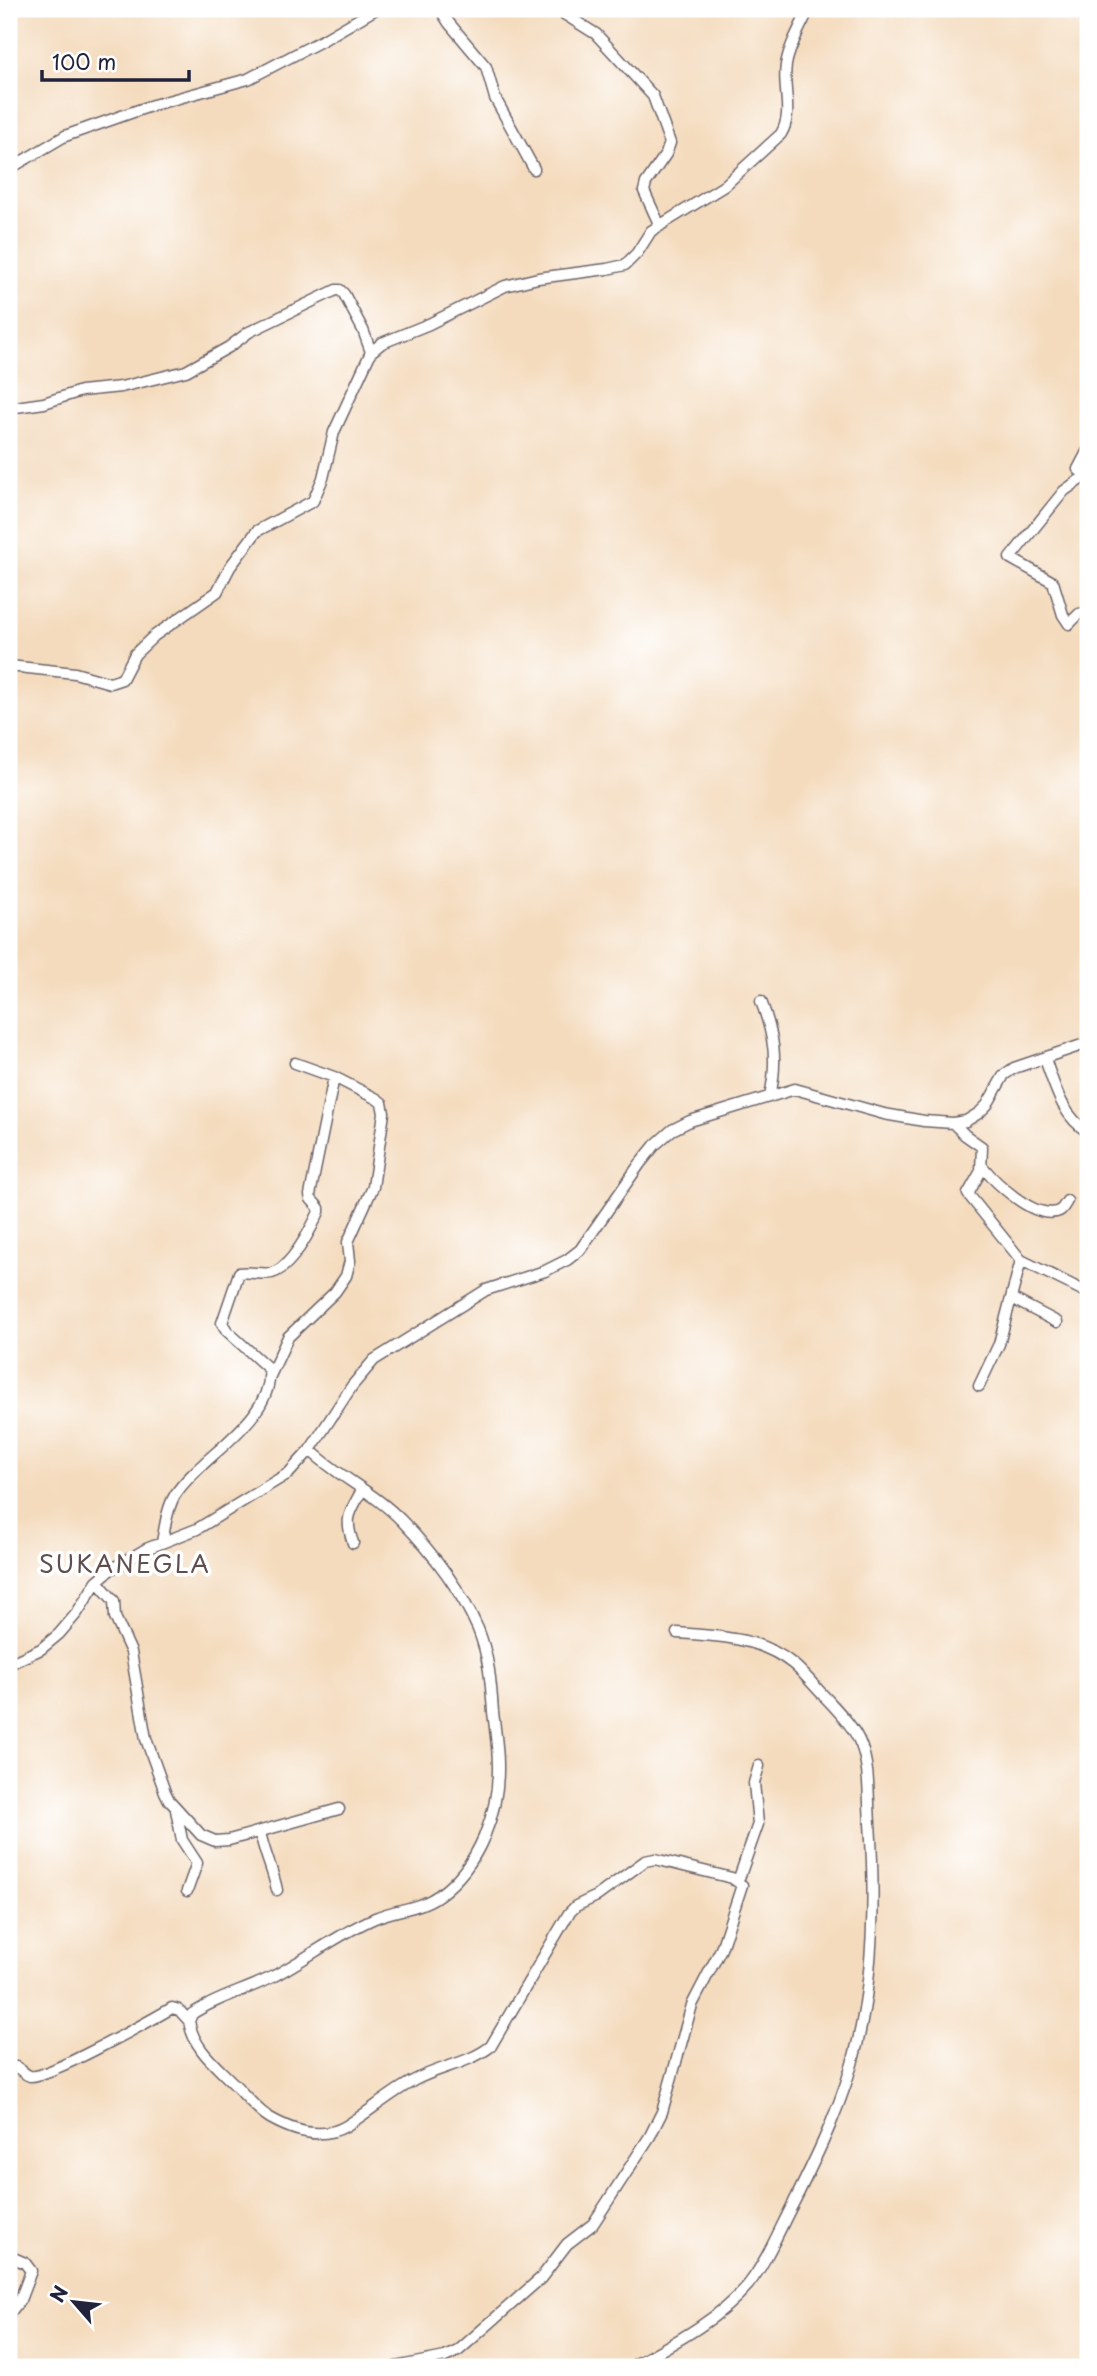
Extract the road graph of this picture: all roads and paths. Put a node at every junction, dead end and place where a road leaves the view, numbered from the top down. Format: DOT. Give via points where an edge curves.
graph roads {
  1 [pos="376,9"];
  2 [pos="440,9"];
  3 [pos="555,9"];
  4 [pos="809,9"];
  5 [pos="534,169"];
  6 [pos="9,170"];
  7 [pos="660,226"];
  8 [pos="371,352"];
  9 [pos="9,408"];
  10 [pos="1088,450"];
  11 [pos="1087,475"];
  12 [pos="1088,612"];
  13 [pos="9,666"];
  14 [pos="761,1001"];
  15 [pos="1088,1043"];
  16 [pos="1045,1059"];
  17 [pos="295,1063"];
  18 [pos="334,1077"];
  19 [pos="770,1096"];
  20 [pos="953,1123"];
  21 [pos="1088,1132"];
  22 [pos="982,1166"];
  23 [pos="1067,1201"];
  24 [pos="1021,1260"];
  25 [pos="1088,1293"];
  26 [pos="1011,1298"];
  27 [pos="1058,1322"];
  28 [pos="270,1376"];
  29 [pos="979,1386"];
  30 [pos="310,1450"];
  31 [pos="362,1490"];
  32 [pos="162,1542"];
  33 [pos="352,1543"];
  34 [pos="97,1581"];
  35 [pos="677,1633"];
  36 [pos="9,1664"];
  37 [pos="758,1766"];
  38 [pos="175,1807"];
  39 [pos="339,1810"];
  40 [pos="260,1832"];
  41 [pos="738,1881"];
  42 [pos="277,1890"];
  43 [pos="187,1891"];
  44 [pos="189,2021"];
  45 [pos="9,2069"];
  46 [pos="9,2256"];
  47 [pos="9,2315"];
  48 [pos="395,2367"];
  49 [pos="631,2367"];
  1 -- 6 [label="street" via="248,79 65,136"];
  2 -- 5 [label="street" via="489,72 495,98"];
  3 -- 7 [label="street" via="596,34 653,96 670,143 644,191"];
  4 -- 7 [label="street" via="787,57 789,113 781,134 724,186"];
  7 -- 8 [label="street" via="625,265 505,286"];
  8 -- 9 [label="street" via="344,294 335,290 249,332 186,371"];
  8 -- 13 [label="street" via="334,432 313,501 257,531 217,592 154,636 135,654 122,679 110,683 75,673"];
  10 -- 11 [label="street" via="1079,469"];
  11 -- 12 [label="street" via="1064,491 1010,558 1055,584 1069,624"];
  14 -- 19 [label="street" via="774,1037 776,1069"];
  15 -- 16 [label="street"];
  16 -- 20 [label="street" via="1014,1068 1004,1075 979,1113"];
  16 -- 21 [label="street" via="1070,1119"];
  17 -- 18 [label="street"];
  18 -- 28 [label="street" via="384,1107 373,1187 348,1242 350,1261 341,1285 288,1336"];
  18 -- 28 [label="street" via="310,1195 319,1212 281,1270 239,1273 222,1323 269,1369"];
  19 -- 20 [label="street" via="802,1089 884,1114"];
  19 -- 30 [label="street" via="672,1130 639,1165 580,1250 545,1271 486,1290 374,1360"];
  20 -- 22 [label="street" via="982,1145"];
  22 -- 23 [label="street" via="997,1184 1035,1209 1056,1212"];
  22 -- 24 [label="street" via="968,1194"];
  24 -- 25 [label="street"];
  24 -- 26 [label="street"];
  26 -- 27 [label="street"];
  26 -- 29 [label="street" via="999,1344"];
  28 -- 32 [label="street" via="252,1415 174,1496"];
  30 -- 31 [label="street"];
  30 -- 32 [label="street" via="266,1489 197,1529"];
  31 -- 33 [label="street" via="348,1516"];
  31 -- 44 [label="street" via="402,1521 442,1570 477,1629 489,1662 498,1765 491,1815 478,1852 438,1896 375,1918 275,1975 199,2009"];
  32 -- 34 [label="street"];
  34 -- 36 [label="street" via="59,1634 41,1649"];
  34 -- 38 [label="street" via="115,1604 115,1617 133,1658 146,1739"];
  35 -- 49 [label="street" via="746,1640 767,1648 792,1663 853,1730 866,1764 873,1922 858,2045 841,2100 776,2237 750,2283 727,2307"];
  37 -- 41 [label="street" via="754,1783 758,1824"];
  38 -- 40 [label="street" via="201,1835 215,1841"];
  38 -- 43 [label="street" via="182,1840 197,1863"];
  39 -- 40 [label="street"];
  40 -- 42 [label="street"];
  41 -- 44 [label="street" via="660,1859 645,1861 572,1909 491,2046 416,2079 326,2134 268,2117 201,2050"];
  41 -- 48 [label="street" via="741,1891 721,1949 692,2005 657,2124 593,2224 566,2244 541,2278 458,2351"];
  44 -- 45 [label="street" via="172,2008 36,2076 16,2067"];
  46 -- 47 [label="street" via="31,2271"];
}
